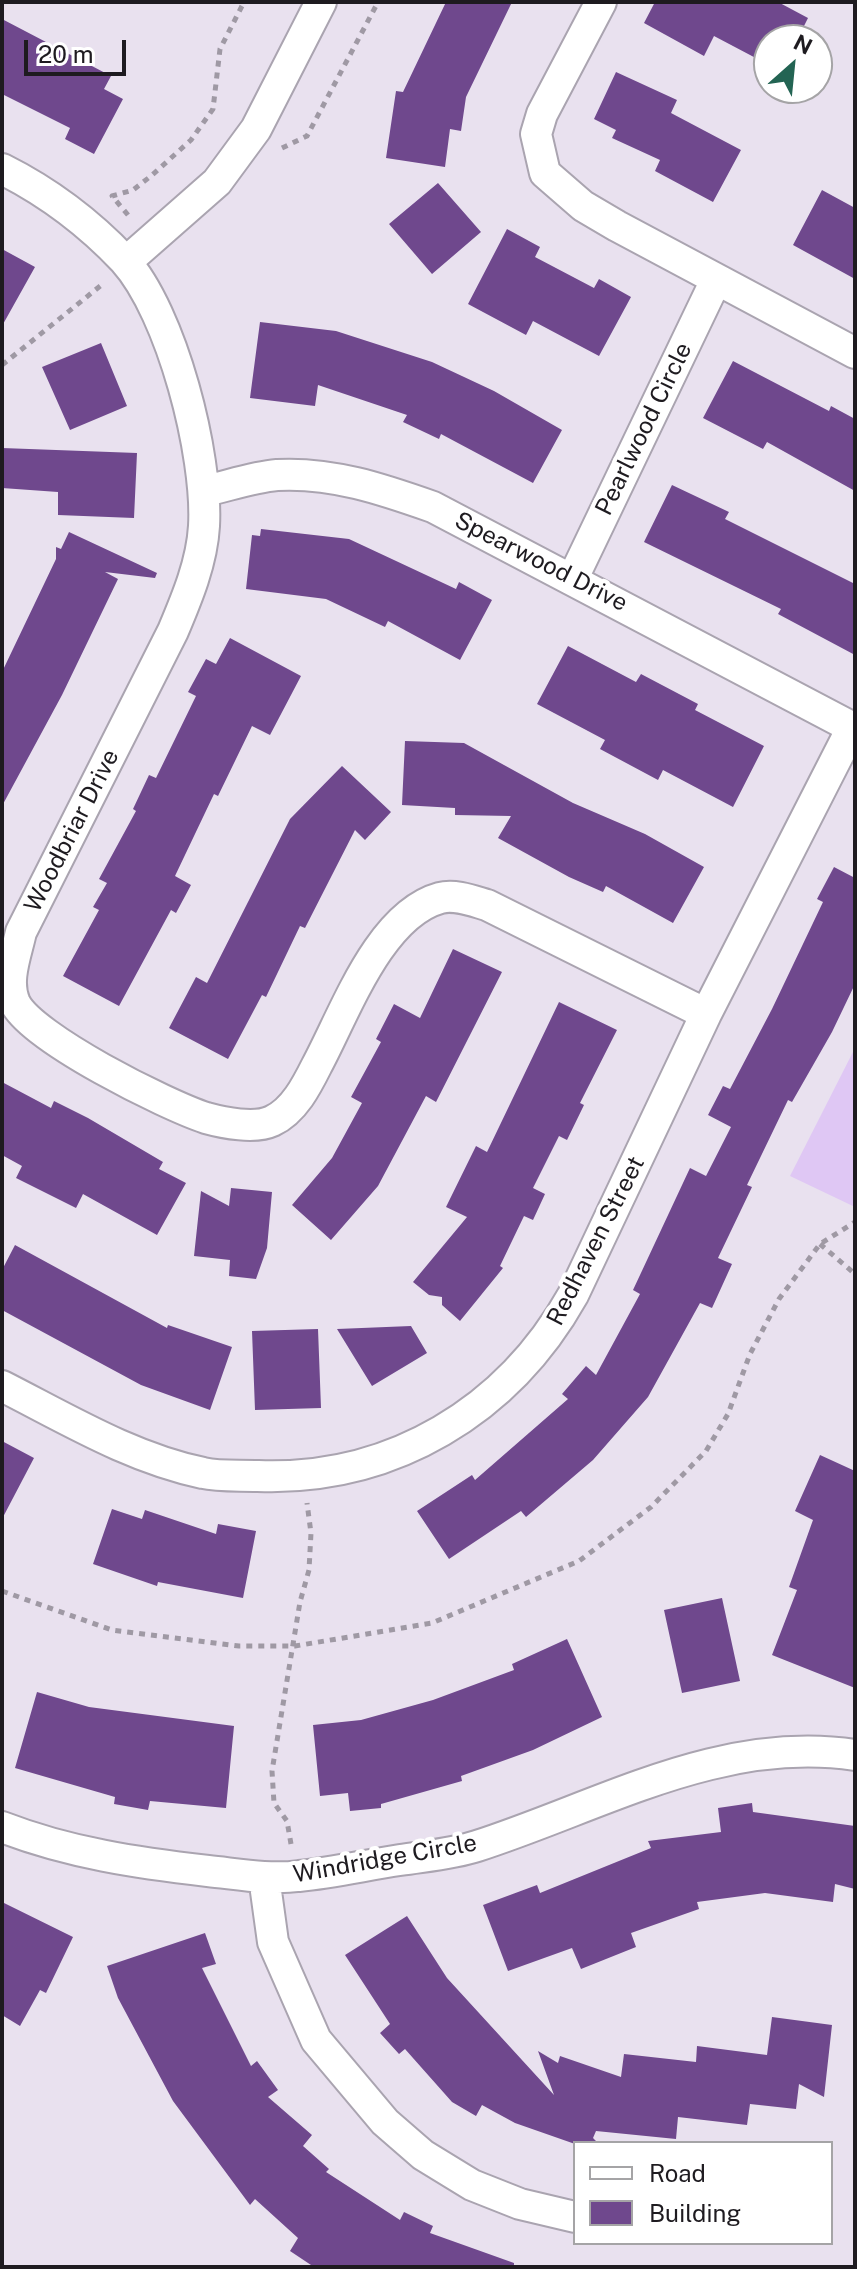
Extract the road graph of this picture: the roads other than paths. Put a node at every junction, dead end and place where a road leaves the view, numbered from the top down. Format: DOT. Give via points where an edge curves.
graph roads {
  1 [pos="321,2"];
  2 [pos="601,2"];
  3 [pos="2,169"];
  4 [pos="126,262"];
  5 [pos="716,280"];
  6 [pos="855,353"];
  7 [pos="205,491"];
  8 [pos="573,578"];
  9 [pos="853,728"];
  10 [pos="706,1014"];
  11 [pos="2,1386"];
  12 [pos="855,1755"];
  13 [pos="2,1827"];
  14 [pos="264,1877"];
  15 [pos="573,2217"];
  1 -- 4 [label="street" via="256,129 217,182"];
  2 -- 5 [label="street" via="542,114 536,134 545,173 583,206"];
  3 -- 4 [label="street, Woodbriar Drive" via="69,209"];
  4 -- 7 [label="street, Woodbriar Drive" via="177,365"];
  5 -- 6 [label="street"];
  5 -- 8 [label="street, Pearlwood Circle"];
  7 -- 8 [label="street, Spearwood Drive" via="274,476 365,483 433,507"];
  7 -- 10 [label="street, Woodbriar Drive" via="204,530 179,618 21,932 10,983 24,1018 43,1034 174,1105 208,1119 254,1125 272,1121 304,1089 379,947 409,911 442,897 487,905"];
  8 -- 9 [label="street, Spearwood Drive"];
  9 -- 10 [label="street, Redhaven Street"];
  10 -- 11 [label="street, Redhaven Street" via="556,1326 522,1370 452,1426 376,1460 304,1478 205,1474 120,1447"];
  12 -- 14 [label="street, Windridge Circle" via="768,1754 705,1764 475,1847 297,1877"];
  13 -- 14 [label="street, Windridge Circle" via="139,1863"];
  14 -- 15 [label="street" via="273,1942 316,2040 385,2122 423,2155 472,2185"];
}
